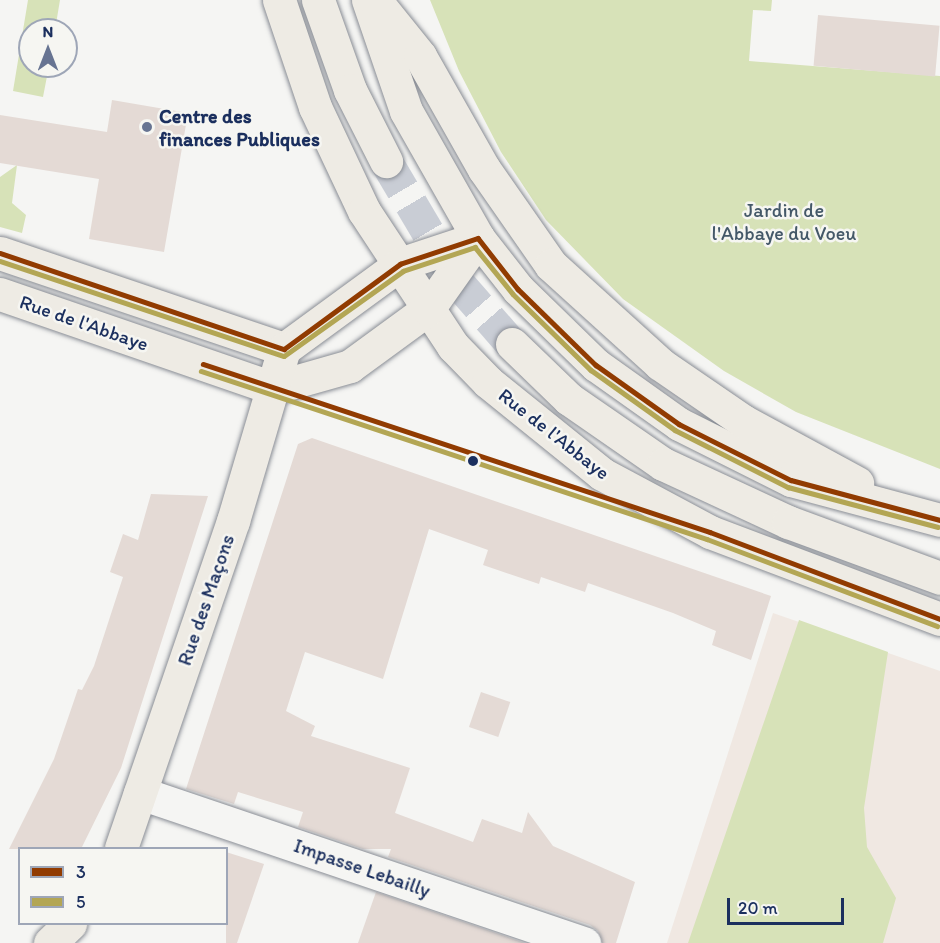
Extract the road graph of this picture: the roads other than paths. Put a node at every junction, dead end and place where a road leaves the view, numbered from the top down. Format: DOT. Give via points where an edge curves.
graph roads {
  1 [pos="279,0"];
  2 [pos="318,0"];
  3 [pos="368,0"];
  4 [pos="375,0"];
  5 [pos="386,161"];
  6 [pos="478,238"];
  7 [pos="0,253"];
  8 [pos="400,264"];
  9 [pos="0,294"];
  10 [pos="428,309"];
  11 [pos="513,344"];
  12 [pos="285,348"];
  13 [pos="273,388"];
  14 [pos="926,515"];
  15 [pos="940,578"];
  16 [pos="940,619"];
  17 [pos="140,793"];
  18 [pos="122,847"];
  19 [pos="69,925"];
  20 [pos="50,943"];
  21 [pos="584,943"];
  1 -- 8 [label="main road, Rue de l'Abbaye" via="315,107 364,211"];
  2 -- 5 [label="main road" via="350,90"];
  3 -- 6 [label="main road" via="406,111"];
  4 -- 14 [label="main road" via="420,56 484,169 551,266 660,364 743,421"];
  6 -- 8 [label="main road"];
  6 -- 10 [label="main road"];
  6 -- 14 [label="main road" via="533,305 596,365 679,424 791,480"];
  7 -- 12 [label="main road, Rue de l'Abbaye"];
  8 -- 10 [label="main road, Rue de l'Abbaye"];
  8 -- 12 [label="main road"];
  9 -- 13 [label="main road, Rue de l'Abbaye"];
  10 -- 13 [label="main road" via="350,366"];
  10 -- 16 [label="main road, Rue de l'Abbaye" via="453,346 488,382 602,474 710,532"];
  11 -- 15 [label="main road, Rue de l'Abbaye" via="569,399 663,464 788,522"];
  12 -- 13 [label="main road, Rue des Maçons"];
  13 -- 17 [label="main road, Rue des Maçons"];
  17 -- 18 [label="main road, Rue des Maçons"];
  17 -- 21 [label="street, Impasse Lebailly"];
  19 -- 20 [label="main road"];
}
